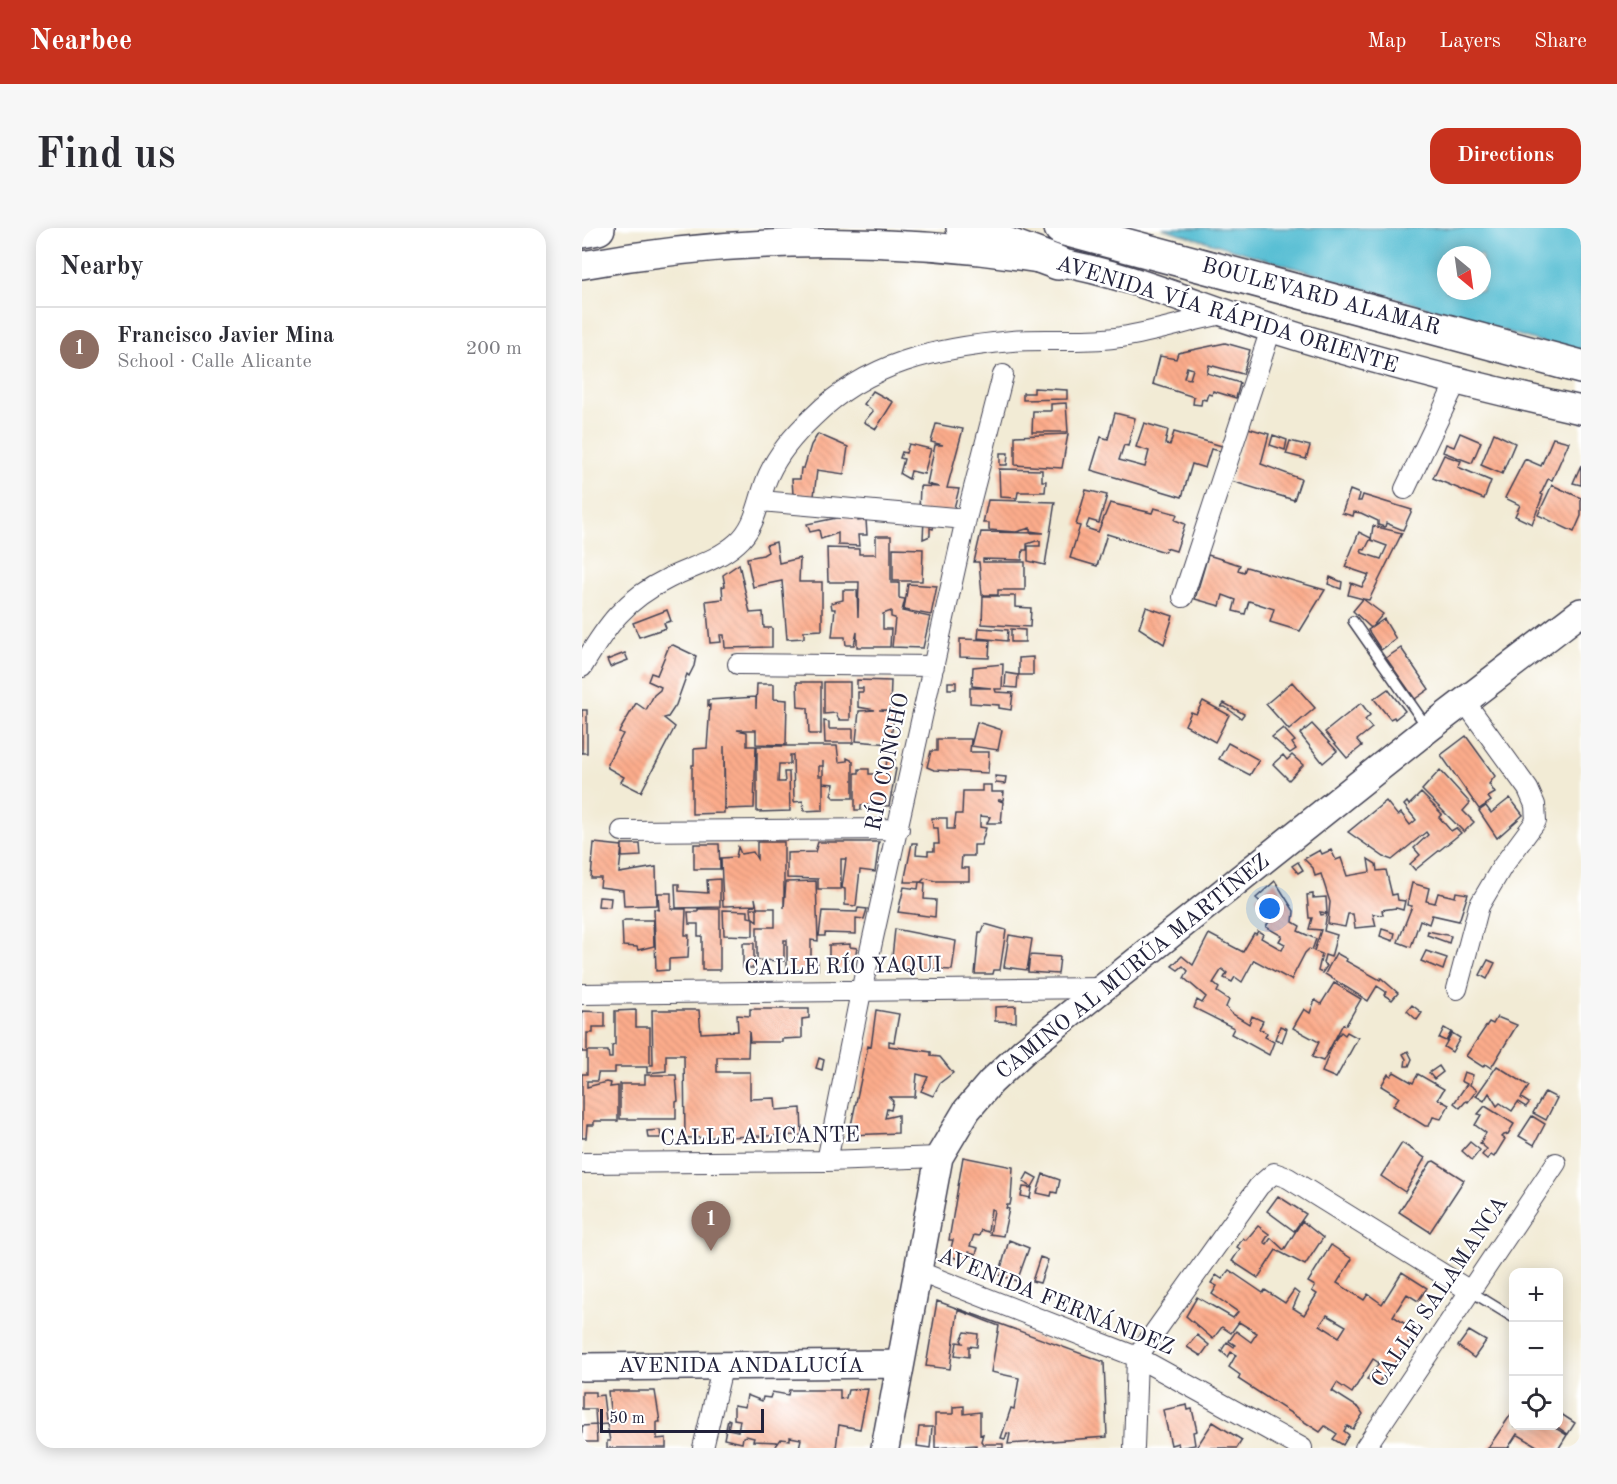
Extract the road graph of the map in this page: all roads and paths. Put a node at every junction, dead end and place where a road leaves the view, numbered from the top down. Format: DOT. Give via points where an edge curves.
graph roads {
  1 [pos="598,228"];
  2 [pos="963,228"];
  3 [pos="1061,228"];
  4 [pos="582,231"];
  5 [pos="1058,263"];
  6 [pos="582,265"];
  7 [pos="1228,313"];
  8 [pos="1271,329"];
  9 [pos="1581,367"];
  10 [pos="1003,375"];
  11 [pos="1456,382"];
  12 [pos="1581,410"];
  13 [pos="1581,427"];
  14 [pos="1405,489"];
  15 [pos="761,501"];
  16 [pos="966,519"];
  17 [pos="1183,597"];
  18 [pos="1581,612"];
  19 [pos="1353,621"];
  20 [pos="738,664"];
  21 [pos="934,666"];
  22 [pos="582,667"];
  23 [pos="1465,702"];
  24 [pos="1428,729"];
  25 [pos="899,830"];
  26 [pos="622,831"];
  27 [pos="1104,988"];
  28 [pos="1457,989"];
  29 [pos="861,992"];
  30 [pos="582,994"];
  31 [pos="939,1157"];
  32 [pos="826,1161"];
  33 [pos="582,1163"];
  34 [pos="1556,1163"];
  35 [pos="917,1271"];
  36 [pos="1470,1291"];
  37 [pos="1509,1315"];
  38 [pos="1137,1357"];
  39 [pos="723,1364"];
  40 [pos="899,1365"];
  41 [pos="582,1367"];
  42 [pos="703,1448"];
  43 [pos="885,1448"];
  44 [pos="1134,1448"];
  45 [pos="1302,1448"];
  46 [pos="1365,1448"];
  1 -- 4 [label="highway"];
  2 -- 5 [label="highway"];
  3 -- 9 [label="highway, BOULEVARD ALAMAR"];
  5 -- 6 [label="street, AVENIDA VÍA RÁPIDA ORIENTE" via="877,242 769,242 657,251"];
  5 -- 7 [label="street, AVENIDA VÍA RÁPIDA ORIENTE"];
  7 -- 8 [label="street, AVENIDA VÍA RÁPIDA ORIENTE"];
  7 -- 15 [label="street" via="1119,338 1012,341 952,350 884,368 854,382 784,448 769,475"];
  8 -- 11 [label="street, AVENIDA VÍA RÁPIDA ORIENTE"];
  8 -- 17 [label="street"];
  10 -- 16 [label="street, RÍO CONCHO"];
  11 -- 12 [label="street, AVENIDA VÍA RÁPIDA ORIENTE"];
  11 -- 13 [label="street"];
  11 -- 14 [label="street"];
  15 -- 16 [label="street"];
  15 -- 22 [label="street" via="750,528 738,543 635,599 609,623"];
  16 -- 21 [label="street, RÍO CONCHO"];
  18 -- 23 [label="street, CAMINO AL MURÚA MARTÍNEZ"];
  19 -- 24 [label="lane"];
  20 -- 21 [label="street"];
  21 -- 25 [label="street, RÍO CONCHO"];
  23 -- 24 [label="street, CAMINO AL MURÚA MARTÍNEZ"];
  23 -- 28 [label="street" via="1527,789 1535,805 1536,821 1479,906"];
  24 -- 27 [label="street, CAMINO AL MURÚA MARTÍNEZ"];
  25 -- 26 [label="street"];
  25 -- 29 [label="street, RÍO CONCHO"];
  27 -- 29 [label="street, CALLE RÍO YAQUI"];
  27 -- 31 [label="street, CAMINO AL MURÚA MARTÍNEZ" via="991,1082 967,1110"];
  29 -- 30 [label="street, CALLE RÍO YAQUI"];
  29 -- 32 [label="street, RÍO CONCHO"];
  31 -- 32 [label="street, CALLE ALICANTE"];
  31 -- 35 [label="street, CAMINO AL MURÚA MARTÍNEZ"];
  32 -- 33 [label="street, CALLE ALICANTE"];
  34 -- 36 [label="street, CALLE SALAMANCA"];
  35 -- 38 [label="street, AVENIDA FERNÁNDEZ"];
  35 -- 40 [label="street, CAMINO AL MURÚA MARTÍNEZ"];
  36 -- 37 [label="lane"];
  36 -- 38 [label="street" via="1274,1173 1259,1186"];
  36 -- 46 [label="street, CALLE SALAMANCA"];
  38 -- 44 [label="street"];
  38 -- 45 [label="street, AVENIDA FERNÁNDEZ"];
  39 -- 40 [label="street, AVENIDA ANDALUCÍA"];
  39 -- 41 [label="street, AVENIDA ANDALUCÍA"];
  39 -- 42 [label="street"];
  40 -- 43 [label="street, CAMINO AL MURÚA MARTÍNEZ"];
}
